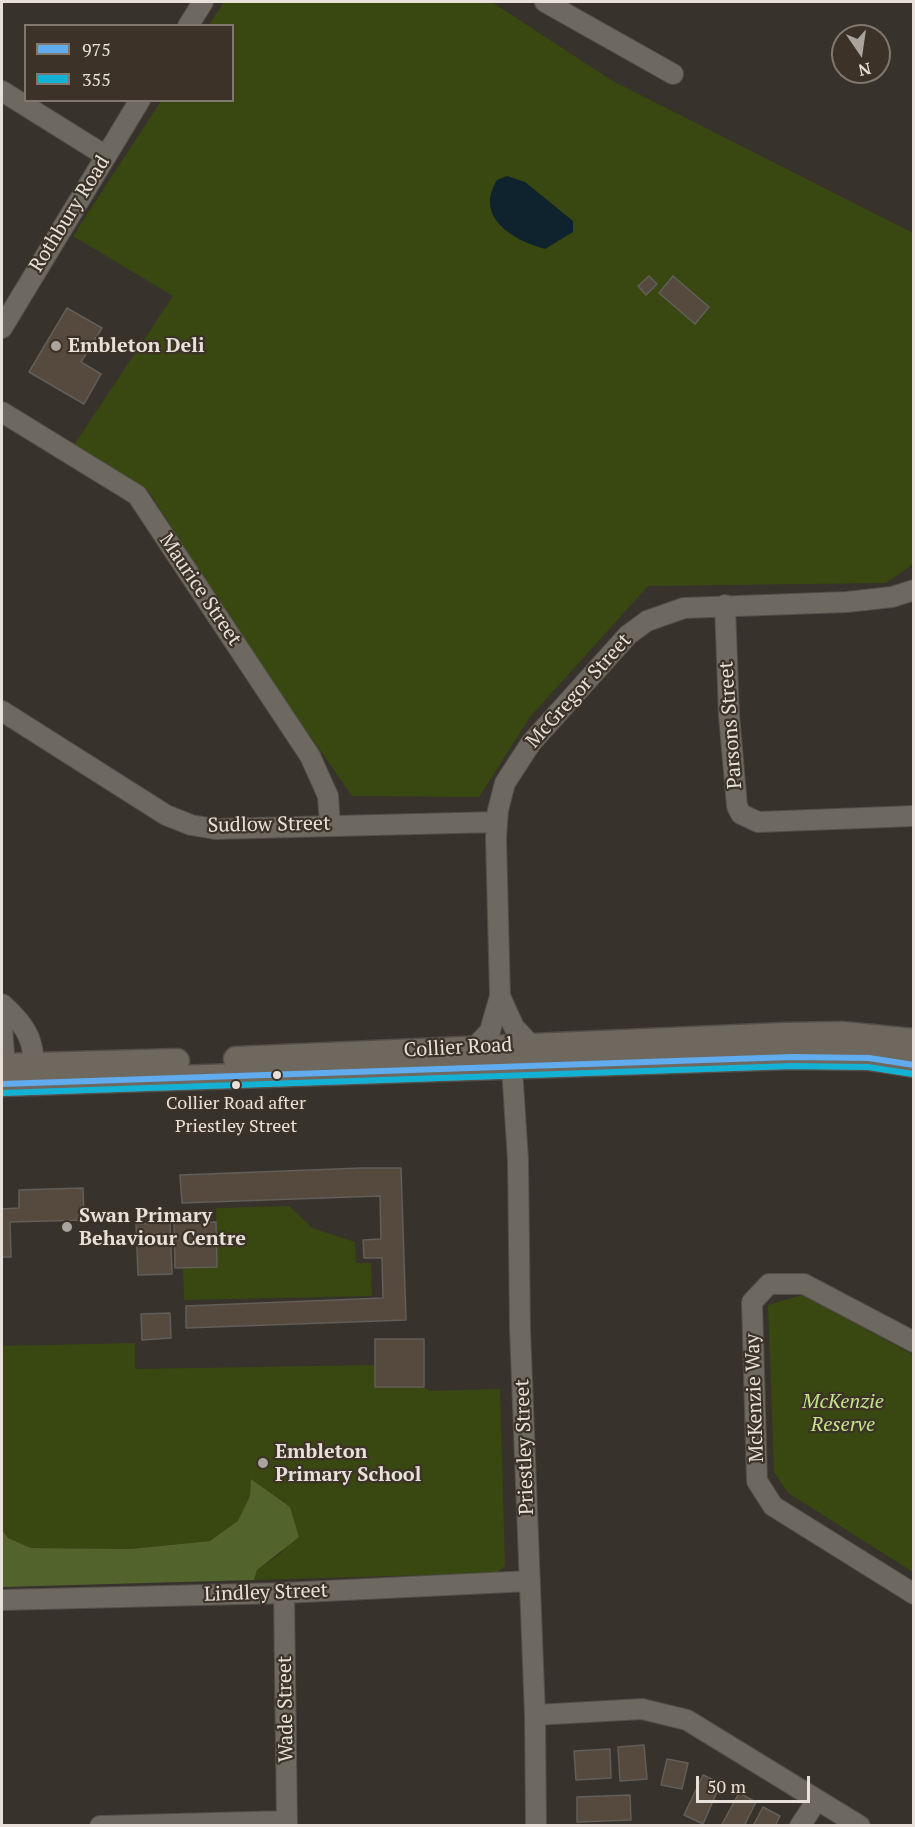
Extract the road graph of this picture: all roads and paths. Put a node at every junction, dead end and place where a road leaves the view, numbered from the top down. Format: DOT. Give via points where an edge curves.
graph roads {
  1 [pos="203,2"];
  2 [pos="545,2"];
  3 [pos="189,24"];
  4 [pos="673,74"];
  5 [pos="2,91"];
  6 [pos="140,102"];
  7 [pos="106,156"];
  8 [pos="2,327"];
  9 [pos="2,412"];
  10 [pos="914,591"];
  11 [pos="725,605"];
  12 [pos="2,711"];
  13 [pos="914,816"];
  14 [pos="497,822"];
  15 [pos="330,825"];
  16 [pos="500,996"];
  17 [pos="2,1004"];
  18 [pos="2,1026"];
  19 [pos="914,1041"];
  20 [pos="530,1044"];
  21 [pos="475,1047"];
  22 [pos="914,1065"];
  23 [pos="512,1068"];
  24 [pos="35,1074"];
  25 [pos="4,1075"];
  26 [pos="914,1342"];
  27 [pos="530,1581"];
  28 [pos="285,1593"];
  29 [pos="914,1594"];
  30 [pos="2,1600"];
  31 [pos="535,1715"];
  32 [pos="817,1800"];
  33 [pos="287,1823"];
  34 [pos="100,1826"];
  35 [pos="536,1826"];
  36 [pos="801,1826"];
  37 [pos="860,1826"];
  1 -- 3 [label="street"];
  2 -- 4 [label="street"];
  5 -- 7 [label="street"];
  6 -- 7 [label="street, Rothbury Road"];
  7 -- 8 [label="street, Rothbury Road"];
  9 -- 15 [label="street, Maurice Street" via="137,495 310,756 328,796"];
  10 -- 11 [label="street, McGregor Street" via="847,602"];
  11 -- 13 [label="street, Parsons Street" via="729,715 737,806 741,814 758,822"];
  11 -- 14 [label="street, McGregor Street" via="684,608 628,634 516,764 505,783"];
  12 -- 15 [label="street, Sudlow Street" via="166,815 191,825 215,829"];
  14 -- 15 [label="street, Sudlow Street"];
  14 -- 16 [label="street, McGregor Street"];
  16 -- 20 [label="street, McGregor Street" via="518,1034"];
  16 -- 21 [label="street, McGregor Street" via="490,1031"];
  17 -- 24 [label="street" via="28,1031 34,1046"];
  18 -- 25 [label="street"];
  19 -- 20 [label="main road, Collier Road" via="830,1034"];
  20 -- 21 [label="main road, Collier Road"];
  21 -- 24 [label="main road, Collier Road"];
  22 -- 23 [label="main road, Collier Road" via="869,1058 792,1057"];
  23 -- 24 [label="main road, Collier Road"];
  23 -- 27 [label="street, Priestley Street"];
  24 -- 25 [label="main road, Collier Road"];
  26 -- 29 [label="street, McKenzie Way" via="804,1284 769,1284 752,1302 757,1481 772,1506"];
  27 -- 28 [label="street, Lindley Street"];
  27 -- 31 [label="street, Priestley Street"];
  28 -- 30 [label="street, Lindley Street"];
  28 -- 33 [label="street, Wade Street"];
  31 -- 32 [label="street" via="642,1709 687,1720"];
  31 -- 35 [label="street, Priestley Street"];
  32 -- 36 [label="street"];
  32 -- 37 [label="street"];
  33 -- 34 [label="street"];
}
